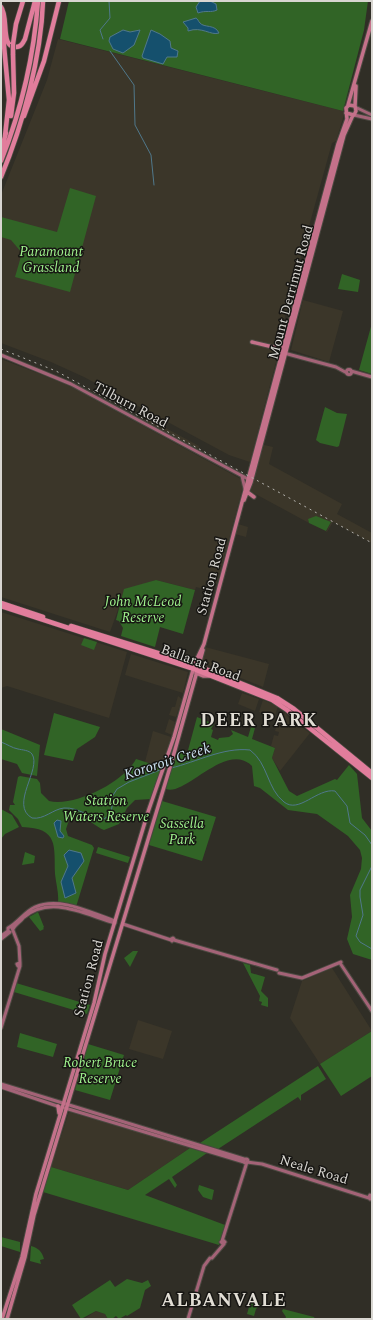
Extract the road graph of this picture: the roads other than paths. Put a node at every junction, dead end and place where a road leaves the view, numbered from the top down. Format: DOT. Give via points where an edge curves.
graph roads {
  1 [pos="23,1"];
  2 [pos="36,1"];
  3 [pos="44,1"];
  4 [pos="59,1"];
  5 [pos="1,7"];
  6 [pos="1,12"];
  7 [pos="1,19"];
  8 [pos="372,21"];
  9 [pos="2,25"];
  10 [pos="358,75"];
  11 [pos="348,105"];
  12 [pos="355,107"];
  13 [pos="346,113"];
  14 [pos="353,115"];
  15 [pos="372,115"];
  16 [pos="372,119"];
  17 [pos="20,124"];
  18 [pos="5,136"];
  19 [pos="1,150"];
  20 [pos="1,161"];
  21 [pos="1,177"];
  22 [pos="301,295"];
  23 [pos="296,297"];
  24 [pos="292,330"];
  25 [pos="252,342"];
  26 [pos="284,345"];
  27 [pos="276,352"];
  28 [pos="284,352"];
  29 [pos="291,353"];
  30 [pos="1,356"];
  31 [pos="284,359"];
  32 [pos="308,360"];
  33 [pos="349,372"];
  34 [pos="372,377"];
  35 [pos="272,389"];
  36 [pos="257,450"];
  37 [pos="241,475"];
  38 [pos="251,475"];
  39 [pos="249,480"];
  40 [pos="246,491"];
  41 [pos="254,497"];
  42 [pos="1,603"];
  43 [pos="1,606"];
  44 [pos="81,631"];
  45 [pos="90,634"];
  46 [pos="196,667"];
  47 [pos="312,727"];
  48 [pos="176,737"];
  49 [pos="372,773"];
  50 [pos="372,778"];
  51 [pos="156,789"];
  52 [pos="163,791"];
  53 [pos="32,910"];
  54 [pos="116,920"];
  55 [pos="123,924"];
  56 [pos="11,930"];
  57 [pos="1,936"];
  58 [pos="1,939"];
  59 [pos="372,1010"];
  60 [pos="1,1028"];
  61 [pos="1,1085"];
  62 [pos="22,1093"];
  63 [pos="71,1093"];
  64 [pos="64,1106"];
  65 [pos="72,1106"];
  66 [pos="96,1116"];
  67 [pos="58,1136"];
  68 [pos="163,1136"];
  69 [pos="175,1138"];
  70 [pos="51,1143"];
  71 [pos="186,1145"];
  72 [pos="193,1145"];
  73 [pos="55,1146"];
  74 [pos="246,1161"];
  75 [pos="371,1195"];
  76 [pos="6,1313"];
  77 [pos="2,1319"];
  78 [pos="7,1319"];
  79 [pos="188,1319"];
  1 -- 18 [label="highway, bridge" via="16,24 13,99"];
  2 -- 5 [label="highway" via="25,39 22,45 17,47 10,46 6,41 5,17"];
  2 -- 20 [label="highway" via="33,40 25,83"];
  3 -- 17 [label="highway" via="32,78"];
  4 -- 17 [label="highway" via="37,82"];
  6 -- 9 [label="highway"];
  7 -- 9 [label="highway"];
  8 -- 10 [label="main road"];
  9 -- 18 [label="highway" via="9,100"];
  10 -- 11 [label="main road"];
  10 -- 12 [label="main road"];
  11 -- 12 [label="main road"];
  11 -- 13 [label="main road"];
  12 -- 14 [label="main road"];
  12 -- 15 [label="street"];
  13 -- 14 [label="main road"];
  13 -- 23 [label="main road, Mount Derrimut Road" via="347,120 338,144"];
  14 -- 16 [label="street"];
  14 -- 22 [label="main road, Mount Derrimut Road" via="343,139"];
  17 -- 21 [label="highway"];
  18 -- 19 [label="highway"];
  22 -- 23 [label="main road"];
  22 -- 24 [label="main road, Mount Derrimut Road"];
  23 -- 26 [label="main road, Mount Derrimut Road"];
  24 -- 28 [label="main road, Mount Derrimut Road"];
  24 -- 29 [label="street" via="289,348"];
  25 -- 26 [label="main road" via="280,348"];
  26 -- 28 [label="main road, Mount Derrimut Road"];
  27 -- 35 [label="main road" via="279,358"];
  28 -- 29 [label="street"];
  28 -- 31 [label="main road, Mount Derrimut Road"];
  28 -- 32 [label="street"];
  28 -- 35 [label="main road, Mount Derrimut Road"];
  29 -- 33 [label="street"];
  30 -- 37 [label="street, Tilburn Road" via="65,381"];
  31 -- 32 [label="street" via="290,356"];
  31 -- 36 [label="main road, Mount Derrimut Road"];
  32 -- 33 [label="street"];
  33 -- 34 [label="street"];
  35 -- 36 [label="main road, Mount Derrimut Road"];
  36 -- 38 [label="main road, Mount Derrimut Road"];
  37 -- 38 [label="street"];
  37 -- 39 [label="street, Tilburn Road"];
  37 -- 40 [label="street"];
  38 -- 39 [label="main road, Station Road"];
  39 -- 40 [label="main road, Station Road"];
  40 -- 41 [label="main road"];
  40 -- 46 [label="main road, Station Road"];
  42 -- 44 [label="highway, Ballarat Road"];
  43 -- 44 [label="highway, Ballarat Road"];
  44 -- 45 [label="highway, Ballarat Road"];
  45 -- 46 [label="highway, Ballarat Road"];
  45 -- 46 [label="highway, Ballarat Road"];
  46 -- 47 [label="highway, Ballarat Road" via="272,700"];
  46 -- 47 [label="highway, Ballarat Road" via="277,698"];
  46 -- 48 [label="main road, Station Road"];
  46 -- 48 [label="main road, Station Road"];
  47 -- 49 [label="highway, Ballarat Road"];
  47 -- 50 [label="highway, Ballarat Road"];
  48 -- 51 [label="main road, Station Road"];
  48 -- 52 [label="main road, Station Road"];
  51 -- 52 [label="main road"];
  51 -- 54 [label="main road, Station Road"];
  52 -- 55 [label="main road, Station Road"];
  53 -- 54 [label="street" via="61,907"];
  53 -- 54 [label="street" via="47,904 59,904"];
  53 -- 56 [label="street"];
  54 -- 55 [label="main road"];
  54 -- 64 [label="main road, Station Road"];
  55 -- 59 [label="street" via="302,978 341,962"];
  55 -- 63 [label="main road, Station Road"];
  56 -- 57 [label="street"];
  56 -- 58 [label="street"];
  56 -- 60 [label="street" via="18,946 19,965"];
  61 -- 62 [label="street"];
  62 -- 64 [label="street"];
  62 -- 64 [label="street"];
  63 -- 64 [label="main road, Station Road"];
  63 -- 65 [label="main road"];
  64 -- 65 [label="street, Neale Road"];
  64 -- 66 [label="street, Neale Road"];
  64 -- 67 [label="main road, Station Road"];
  64 -- 70 [label="main road, Station Road"];
  65 -- 66 [label="street, Neale Road"];
  66 -- 68 [label="street, Neale Road"];
  67 -- 73 [label="main road, Station Road"];
  67 -- 73 [label="main road" via="61,1146"];
  68 -- 69 [label="street, Neale Road"];
  68 -- 71 [label="street, Neale Road"];
  69 -- 71 [label="street"];
  69 -- 72 [label="street, Neale Road"];
  70 -- 73 [label="main road"];
  70 -- 76 [label="main road, Station Road"];
  71 -- 72 [label="street, Neale Road"];
  72 -- 74 [label="street, Neale Road"];
  73 -- 76 [label="main road, Station Road" via="34,1216 25,1257"];
  74 -- 75 [label="street, Neale Road" via="364,1196"];
  74 -- 79 [label="street" via="223,1242 204,1266"];
  76 -- 77 [label="main road, Station Road"];
  76 -- 78 [label="main road, Station Road"];
}
